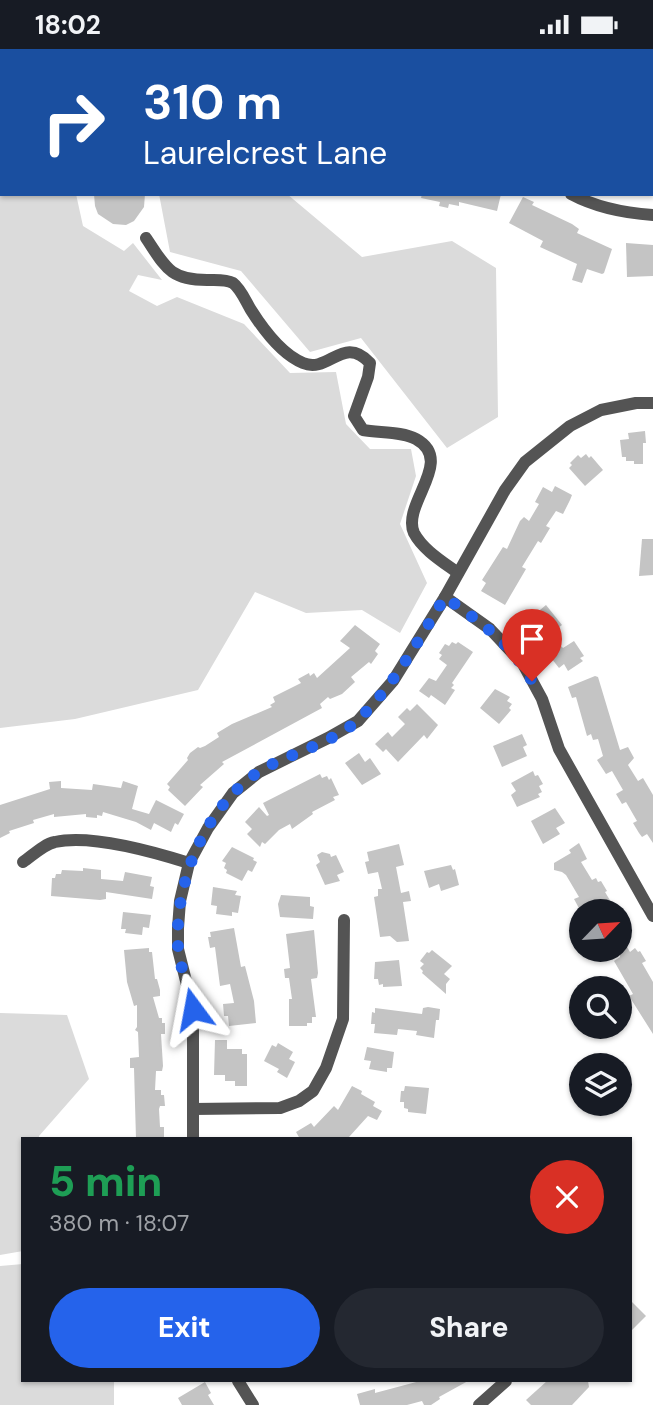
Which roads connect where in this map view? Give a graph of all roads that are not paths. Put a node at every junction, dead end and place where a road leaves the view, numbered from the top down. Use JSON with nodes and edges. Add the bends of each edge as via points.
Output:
{"nodes":[{"id":1,"x":575,"y":196,"type":"edge"},
{"id":2,"x":653,"y":215,"type":"edge"},
{"id":3,"x":146,"y":237,"type":"dead end"},
{"id":4,"x":653,"y":403,"type":"edge"},
{"id":5,"x":458,"y":573,"type":"junction"},
{"id":6,"x":445,"y":597,"type":"junction"},
{"id":7,"x":23,"y":862,"type":"dead end"},
{"id":8,"x":189,"y":863,"type":"junction"},
{"id":9,"x":653,"y":916,"type":"edge"},
{"id":10,"x":344,"y":921,"type":"dead end"},
{"id":11,"x":193,"y":1109,"type":"junction"},
{"id":12,"x":193,"y":1137,"type":"edge"},
{"id":13,"x":240,"y":1382,"type":"edge"},
{"id":14,"x":505,"y":1382,"type":"edge"},
{"id":15,"x":253,"y":1405,"type":"edge"},
{"id":16,"x":479,"y":1405,"type":"edge"}],
"edges":[{"from":1,"to":2,"type":"street","via":[[617,212]]},
{"from":3,"to":5,"type":"street","via":[[166,268],[181,278],[231,282],[260,324],[286,353],[303,363],[312,365],[349,351],[362,354],[370,363],[354,416],[363,430],[416,439],[427,448],[432,464],[412,525],[422,544]]},
{"from":4,"to":5,"type":"street","via":[[601,410],[570,426],[525,461]]},
{"from":5,"to":6,"type":"street"},
{"from":6,"to":8,"type":"street","via":[[393,681],[358,721],[259,772],[233,793]]},
{"from":6,"to":9,"type":"street","via":[[490,629],[523,664],[542,699],[559,749]]},
{"from":7,"to":8,"type":"street","via":[[53,842],[95,841]]},
{"from":8,"to":11,"type":"street","via":[[180,901],[178,949],[193,1009]]},
{"from":10,"to":11,"type":"street","via":[[343,1019],[313,1091],[280,1108]]},
{"from":11,"to":12,"type":"street"},
{"from":13,"to":15,"type":"street"},
{"from":14,"to":16,"type":"street"}]}
